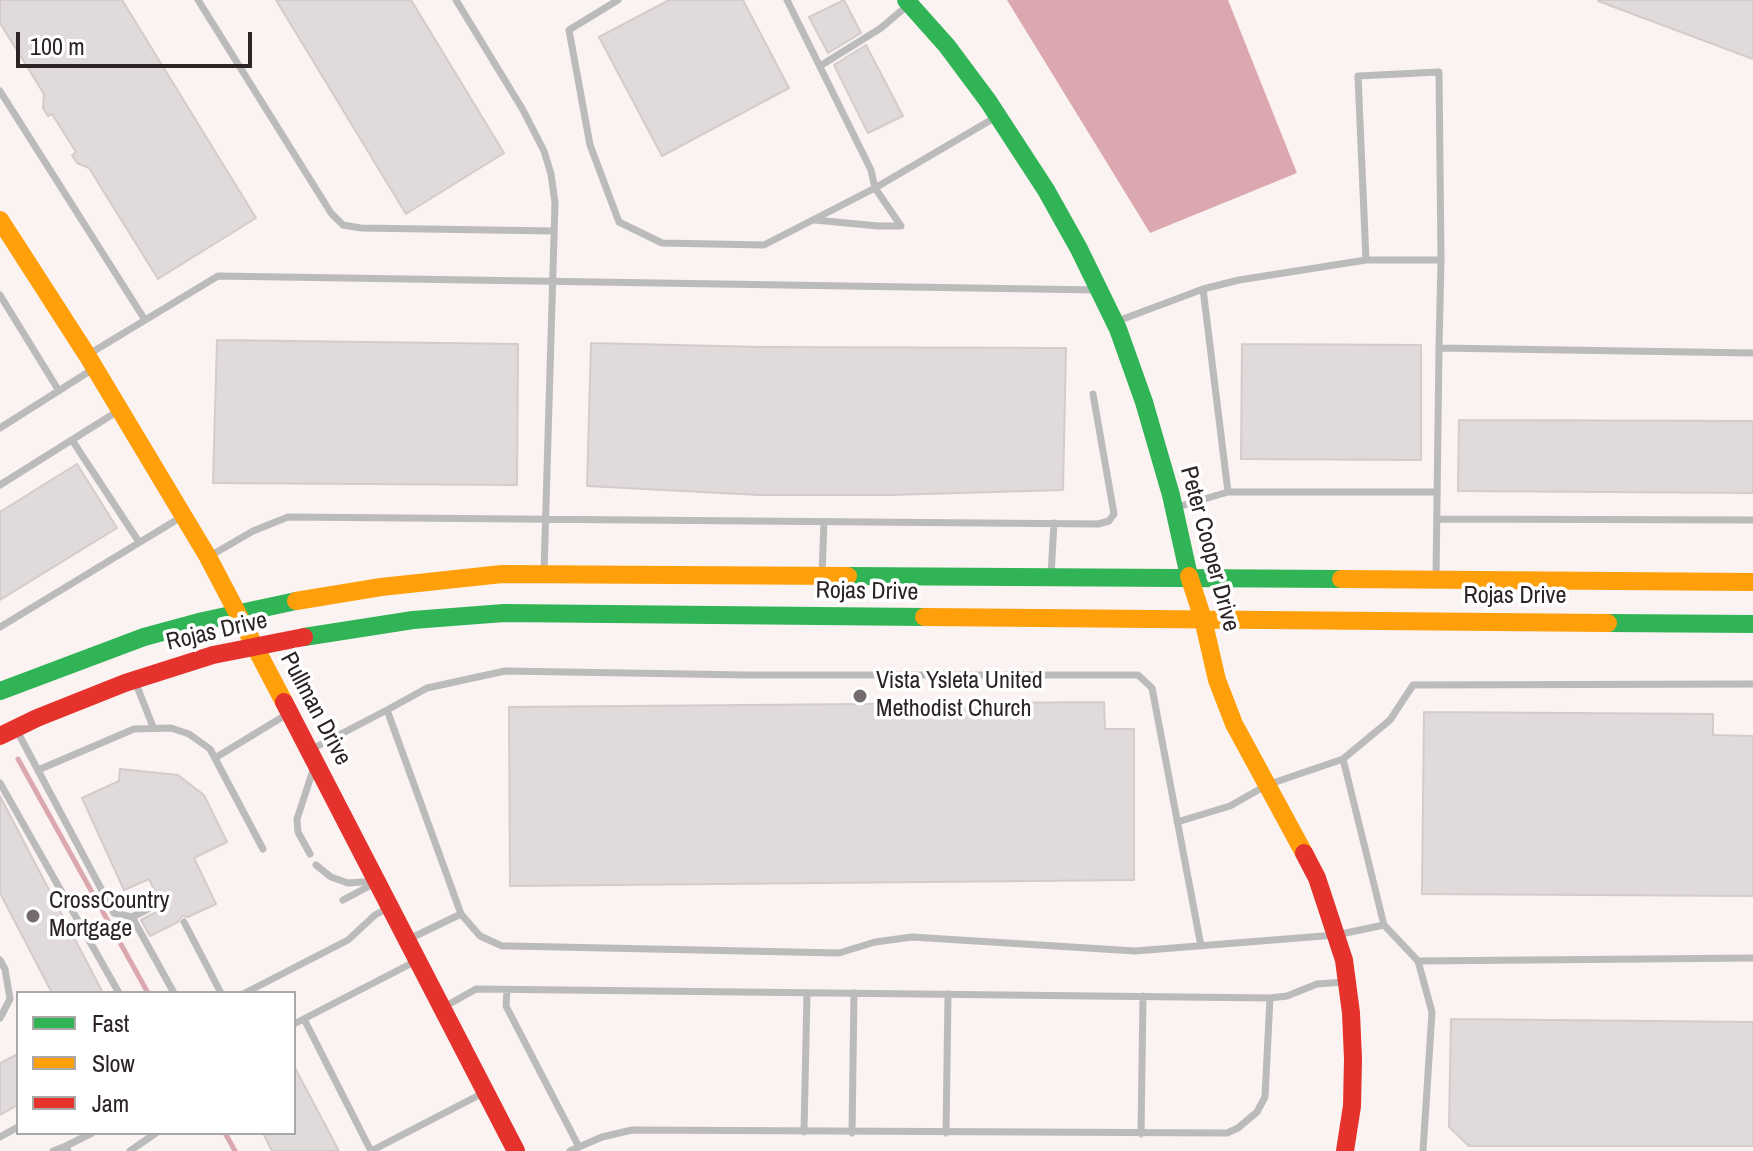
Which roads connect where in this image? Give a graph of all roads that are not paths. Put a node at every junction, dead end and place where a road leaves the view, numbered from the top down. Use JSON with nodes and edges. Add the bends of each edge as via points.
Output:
{"nodes":[{"id":1,"x":198,"y":0,"type":"edge"},
{"id":2,"x":456,"y":0,"type":"edge"},
{"id":3,"x":618,"y":0,"type":"edge"},
{"id":4,"x":787,"y":0,"type":"edge"},
{"id":5,"x":908,"y":2,"type":"edge"},
{"id":6,"x":820,"y":66,"type":"junction"},
{"id":7,"x":0,"y":91,"type":"edge"},
{"id":8,"x":998,"y":116,"type":"junction"},
{"id":9,"x":875,"y":188,"type":"junction"},
{"id":10,"x":0,"y":220,"type":"edge"},
{"id":11,"x":812,"y":220,"type":"junction"},
{"id":12,"x":554,"y":231,"type":"junction"},
{"id":13,"x":1366,"y":260,"type":"junction"},
{"id":14,"x":1441,"y":260,"type":"junction"},
{"id":15,"x":552,"y":283,"type":"junction"},
{"id":16,"x":1203,"y":289,"type":"junction"},
{"id":17,"x":1099,"y":291,"type":"junction"},
{"id":18,"x":0,"y":295,"type":"edge"},
{"id":19,"x":145,"y":320,"type":"junction"},
{"id":20,"x":1115,"y":322,"type":"junction"},
{"id":21,"x":1439,"y":348,"type":"junction"},
{"id":22,"x":1753,"y":353,"type":"edge"},
{"id":23,"x":91,"y":362,"type":"junction"},
{"id":24,"x":59,"y":391,"type":"junction"},
{"id":25,"x":1093,"y":394,"type":"dead end"},
{"id":26,"x":119,"y":410,"type":"junction"},
{"id":27,"x":0,"y":428,"type":"edge"},
{"id":28,"x":72,"y":440,"type":"junction"},
{"id":29,"x":0,"y":485,"type":"edge"},
{"id":30,"x":1228,"y":492,"type":"junction"},
{"id":31,"x":1437,"y":492,"type":"junction"},
{"id":32,"x":1174,"y":508,"type":"junction"},
{"id":33,"x":183,"y":515,"type":"junction"},
{"id":34,"x":546,"y":519,"type":"junction"},
{"id":35,"x":1437,"y":519,"type":"junction"},
{"id":36,"x":1753,"y":520,"type":"edge"},
{"id":37,"x":824,"y":522,"type":"junction"},
{"id":38,"x":1054,"y":523,"type":"junction"},
{"id":39,"x":139,"y":542,"type":"junction"},
{"id":40,"x":208,"y":557,"type":"junction"},
{"id":41,"x":544,"y":572,"type":"junction"},
{"id":42,"x":822,"y":575,"type":"junction"},
{"id":43,"x":1051,"y":578,"type":"junction"},
{"id":44,"x":1436,"y":578,"type":"junction"},
{"id":45,"x":1190,"y":579,"type":"junction"},
{"id":46,"x":1753,"y":582,"type":"edge"},
{"id":47,"x":238,"y":614,"type":"junction"},
{"id":48,"x":1203,"y":619,"type":"junction"},
{"id":49,"x":1753,"y":624,"type":"edge"},
{"id":50,"x":0,"y":627,"type":"edge"},
{"id":51,"x":254,"y":646,"type":"junction"},
{"id":52,"x":135,"y":679,"type":"junction"},
{"id":53,"x":1753,"y":684,"type":"edge"},
{"id":54,"x":0,"y":691,"type":"edge"},
{"id":55,"x":387,"y":710,"type":"junction"},
{"id":56,"x":289,"y":713,"type":"junction"},
{"id":57,"x":153,"y":727,"type":"junction"},
{"id":58,"x":8,"y":732,"type":"edge"},
{"id":59,"x":313,"y":756,"type":"junction"},
{"id":60,"x":215,"y":758,"type":"junction"},
{"id":61,"x":1343,"y":759,"type":"junction"},
{"id":62,"x":38,"y":770,"type":"junction"},
{"id":63,"x":1267,"y":785,"type":"junction"},
{"id":64,"x":1,"y":787,"type":"edge"},
{"id":65,"x":1177,"y":822,"type":"junction"},
{"id":66,"x":263,"y":849,"type":"dead end"},
{"id":67,"x":310,"y":854,"type":"dead end"},
{"id":68,"x":316,"y":865,"type":"dead end"},
{"id":69,"x":379,"y":881,"type":"junction"},
{"id":70,"x":343,"y":900,"type":"dead end"},
{"id":71,"x":160,"y":903,"type":"dead end"},
{"id":72,"x":392,"y":906,"type":"junction"},
{"id":73,"x":461,"y":914,"type":"junction"},
{"id":74,"x":132,"y":917,"type":"junction"},
{"id":75,"x":184,"y":922,"type":"dead end"},
{"id":76,"x":1384,"y":925,"type":"junction"},
{"id":77,"x":1336,"y":935,"type":"junction"},
{"id":78,"x":408,"y":939,"type":"junction"},
{"id":79,"x":1201,"y":946,"type":"junction"},
{"id":80,"x":1753,"y":958,"type":"edge"},
{"id":81,"x":0,"y":960,"type":"edge"},
{"id":82,"x":418,"y":960,"type":"junction"},
{"id":83,"x":1418,"y":961,"type":"junction"},
{"id":84,"x":1347,"y":981,"type":"junction"},
{"id":85,"x":507,"y":990,"type":"junction"},
{"id":86,"x":118,"y":991,"type":"edge"},
{"id":87,"x":173,"y":991,"type":"edge"},
{"id":88,"x":220,"y":991,"type":"edge"},
{"id":89,"x":249,"y":991,"type":"edge"},
{"id":90,"x":807,"y":993,"type":"junction"},
{"id":91,"x":854,"y":993,"type":"junction"},
{"id":92,"x":948,"y":994,"type":"junction"},
{"id":93,"x":1143,"y":996,"type":"junction"},
{"id":94,"x":1270,"y":998,"type":"junction"},
{"id":95,"x":442,"y":1009,"type":"junction"},
{"id":96,"x":0,"y":1018,"type":"edge"},
{"id":97,"x":304,"y":1019,"type":"junction"},
{"id":98,"x":296,"y":1023,"type":"edge"},
{"id":99,"x":485,"y":1092,"type":"junction"},
{"id":100,"x":804,"y":1132,"type":"junction"},
{"id":101,"x":852,"y":1133,"type":"junction"},
{"id":102,"x":946,"y":1133,"type":"junction"},
{"id":103,"x":1141,"y":1134,"type":"junction"},
{"id":104,"x":89,"y":1135,"type":"edge"},
{"id":105,"x":153,"y":1135,"type":"edge"},
{"id":106,"x":579,"y":1147,"type":"junction"},
{"id":107,"x":67,"y":1148,"type":"edge"},
{"id":108,"x":53,"y":1151,"type":"edge"},
{"id":109,"x":130,"y":1151,"type":"edge"},
{"id":110,"x":516,"y":1151,"type":"edge"},
{"id":111,"x":570,"y":1151,"type":"edge"},
{"id":112,"x":1345,"y":1151,"type":"edge"},
{"id":113,"x":1423,"y":1151,"type":"edge"}],
"edges":[{"from":1,"to":12,"type":"lane","via":[[343,225]]},
{"from":2,"to":12,"type":"lane","via":[[544,151],[555,203]]},
{"from":3,"to":11,"type":"lane","via":[[569,30],[590,145],[619,222],[662,243],[764,245]]},
{"from":4,"to":6,"type":"lane"},
{"from":5,"to":6,"type":"lane","via":[[881,28]]},
{"from":5,"to":8,"type":"main road","name":"Peter Cooper Drive"},
{"from":6,"to":9,"type":"lane"},
{"from":7,"to":19,"type":"lane"},
{"from":8,"to":9,"type":"lane"},
{"from":8,"to":17,"type":"main road","name":"Peter Cooper Drive","via":[[1046,190]]},
{"from":9,"to":11,"type":"lane"},
{"from":9,"to":11,"type":"lane","via":[[901,226]]},
{"from":10,"to":23,"type":"main road","name":"Pullman Drive"},
{"from":12,"to":15,"type":"lane"},
{"from":13,"to":14,"type":"lane"},
{"from":13,"to":14,"type":"lane","via":[[1358,76],[1439,72]]},
{"from":13,"to":16,"type":"lane"},
{"from":14,"to":21,"type":"lane"},
{"from":15,"to":17,"type":"lane"},
{"from":15,"to":19,"type":"lane","via":[[218,276]]},
{"from":15,"to":34,"type":"lane"},
{"from":16,"to":20,"type":"lane"},
{"from":16,"to":30,"type":"lane"},
{"from":17,"to":20,"type":"main road","name":"Peter Cooper Drive"},
{"from":18,"to":24,"type":"lane"},
{"from":19,"to":23,"type":"lane"},
{"from":20,"to":32,"type":"main road","name":"Peter Cooper Drive"},
{"from":21,"to":22,"type":"lane"},
{"from":21,"to":31,"type":"lane"},
{"from":23,"to":24,"type":"lane"},
{"from":23,"to":26,"type":"main road","name":"Pullman Drive"},
{"from":24,"to":27,"type":"lane"},
{"from":25,"to":38,"type":"lane","via":[[1114,514],[1098,524]]},
{"from":26,"to":28,"type":"lane"},
{"from":26,"to":33,"type":"main road","name":"Pullman Drive"},
{"from":28,"to":29,"type":"lane"},
{"from":28,"to":39,"type":"lane"},
{"from":30,"to":31,"type":"lane"},
{"from":30,"to":32,"type":"lane"},
{"from":31,"to":35,"type":"lane"},
{"from":32,"to":45,"type":"main road","name":"Peter Cooper Drive"},
{"from":33,"to":39,"type":"lane"},
{"from":33,"to":40,"type":"main road","name":"Pullman Drive"},
{"from":34,"to":37,"type":"lane"},
{"from":34,"to":40,"type":"lane","via":[[288,517]]},
{"from":34,"to":41,"type":"lane"},
{"from":35,"to":36,"type":"lane"},
{"from":35,"to":44,"type":"lane"},
{"from":37,"to":38,"type":"lane"},
{"from":37,"to":42,"type":"lane"},
{"from":38,"to":43,"type":"lane"},
{"from":39,"to":50,"type":"lane"},
{"from":40,"to":47,"type":"main road","name":"Pullman Drive"},
{"from":41,"to":42,"type":"main road","name":"Rojas Drive"},
{"from":41,"to":47,"type":"main road","name":"Rojas Drive","via":[[381,587]]},
{"from":42,"to":43,"type":"main road","name":"Rojas Drive"},
{"from":43,"to":45,"type":"main road","name":"Rojas Drive"},
{"from":44,"to":45,"type":"main road","name":"Rojas Drive"},
{"from":44,"to":46,"type":"main road","name":"Rojas Drive"},
{"from":45,"to":48,"type":"main road","name":"Peter Cooper Drive"},
{"from":47,"to":51,"type":"main road","name":"Pullman Drive"},
{"from":47,"to":54,"type":"main road","name":"Rojas Drive","via":[[144,637]]},
{"from":48,"to":49,"type":"main road","name":"Rojas Drive"},
{"from":48,"to":51,"type":"main road","name":"Rojas Drive","via":[[517,613],[413,620]]},
{"from":48,"to":63,"type":"main road","name":"Peter Cooper Drive","via":[[1217,680]]},
{"from":51,"to":52,"type":"main road","name":"Rojas Drive"},
{"from":51,"to":56,"type":"main road","name":"Pullman Drive"},
{"from":52,"to":57,"type":"lane"},
{"from":52,"to":58,"type":"main road","name":"Rojas Drive"},
{"from":53,"to":61,"type":"lane","via":[[1413,685],[1390,720]]},
{"from":55,"to":59,"type":"lane"},
{"from":55,"to":65,"type":"lane","via":[[427,688],[505,671],[1138,675],[1152,688]]},
{"from":55,"to":73,"type":"lane"},
{"from":56,"to":59,"type":"main road","name":"Pullman Drive"},
{"from":56,"to":60,"type":"lane"},
{"from":57,"to":60,"type":"lane","via":[[189,734]]},
{"from":57,"to":62,"type":"lane","via":[[115,736]]},
{"from":58,"to":62,"type":"lane"},
{"from":59,"to":67,"type":"lane","via":[[297,819]]},
{"from":59,"to":69,"type":"main road","name":"Pullman Drive"},
{"from":60,"to":66,"type":"lane"},
{"from":61,"to":63,"type":"lane"},
{"from":61,"to":76,"type":"lane"},
{"from":62,"to":74,"type":"lane","via":[[114,913]]},
{"from":63,"to":65,"type":"lane","via":[[1230,806]]},
{"from":63,"to":77,"type":"main road","name":"Peter Cooper Drive","via":[[1317,878]]},
{"from":64,"to":86,"type":"lane"},
{"from":65,"to":79,"type":"lane"},
{"from":68,"to":69,"type":"lane","via":[[348,883]]},
{"from":69,"to":70,"type":"lane"},
{"from":69,"to":72,"type":"main road","name":"Pullman Drive"},
{"from":71,"to":74,"type":"lane"},
{"from":72,"to":78,"type":"main road","name":"Pullman Drive"},
{"from":72,"to":89,"type":"lane","via":[[348,940]]},
{"from":73,"to":78,"type":"lane"},
{"from":73,"to":79,"type":"lane","via":[[480,936],[502,946],[839,953],[912,937],[1135,951]]},
{"from":74,"to":87,"type":"lane"},
{"from":75,"to":88,"type":"lane"},
{"from":76,"to":77,"type":"lane"},
{"from":76,"to":83,"type":"lane"},
{"from":77,"to":79,"type":"lane"},
{"from":77,"to":84,"type":"main road","name":"Peter Cooper Drive"},
{"from":78,"to":82,"type":"main road","name":"Pullman Drive"},
{"from":80,"to":83,"type":"lane"},
{"from":81,"to":96,"type":"lane","via":[[10,999]]},
{"from":82,"to":95,"type":"main road","name":"Pullman Drive"},
{"from":82,"to":97,"type":"lane"},
{"from":83,"to":113,"type":"lane","via":[[1432,1012]]},
{"from":84,"to":94,"type":"lane"},
{"from":84,"to":112,"type":"main road","name":"Peter Cooper Drive","via":[[1353,1059]]},
{"from":85,"to":90,"type":"lane"},
{"from":85,"to":95,"type":"lane","via":[[476,989]]},
{"from":85,"to":106,"type":"lane","via":[[506,1006]]},
{"from":90,"to":91,"type":"lane"},
{"from":90,"to":100,"type":"lane"},
{"from":91,"to":92,"type":"lane"},
{"from":91,"to":101,"type":"lane"},
{"from":92,"to":93,"type":"lane"},
{"from":92,"to":102,"type":"lane"},
{"from":93,"to":94,"type":"lane"},
{"from":93,"to":103,"type":"lane"},
{"from":94,"to":103,"type":"lane","via":[[1267,1089],[1257,1112],[1227,1133]]},
{"from":95,"to":99,"type":"main road","name":"Pullman Drive"},
{"from":97,"to":98,"type":"lane"},
{"from":97,"to":99,"type":"lane","via":[[371,1151]]},
{"from":99,"to":110,"type":"main road","name":"Pullman Drive"},
{"from":100,"to":101,"type":"lane"},
{"from":100,"to":106,"type":"lane","via":[[632,1130]]},
{"from":101,"to":102,"type":"lane"},
{"from":102,"to":103,"type":"lane"},
{"from":104,"to":107,"type":"lane"},
{"from":105,"to":109,"type":"lane"},
{"from":106,"to":111,"type":"lane"},
{"from":107,"to":108,"type":"lane"}]}
